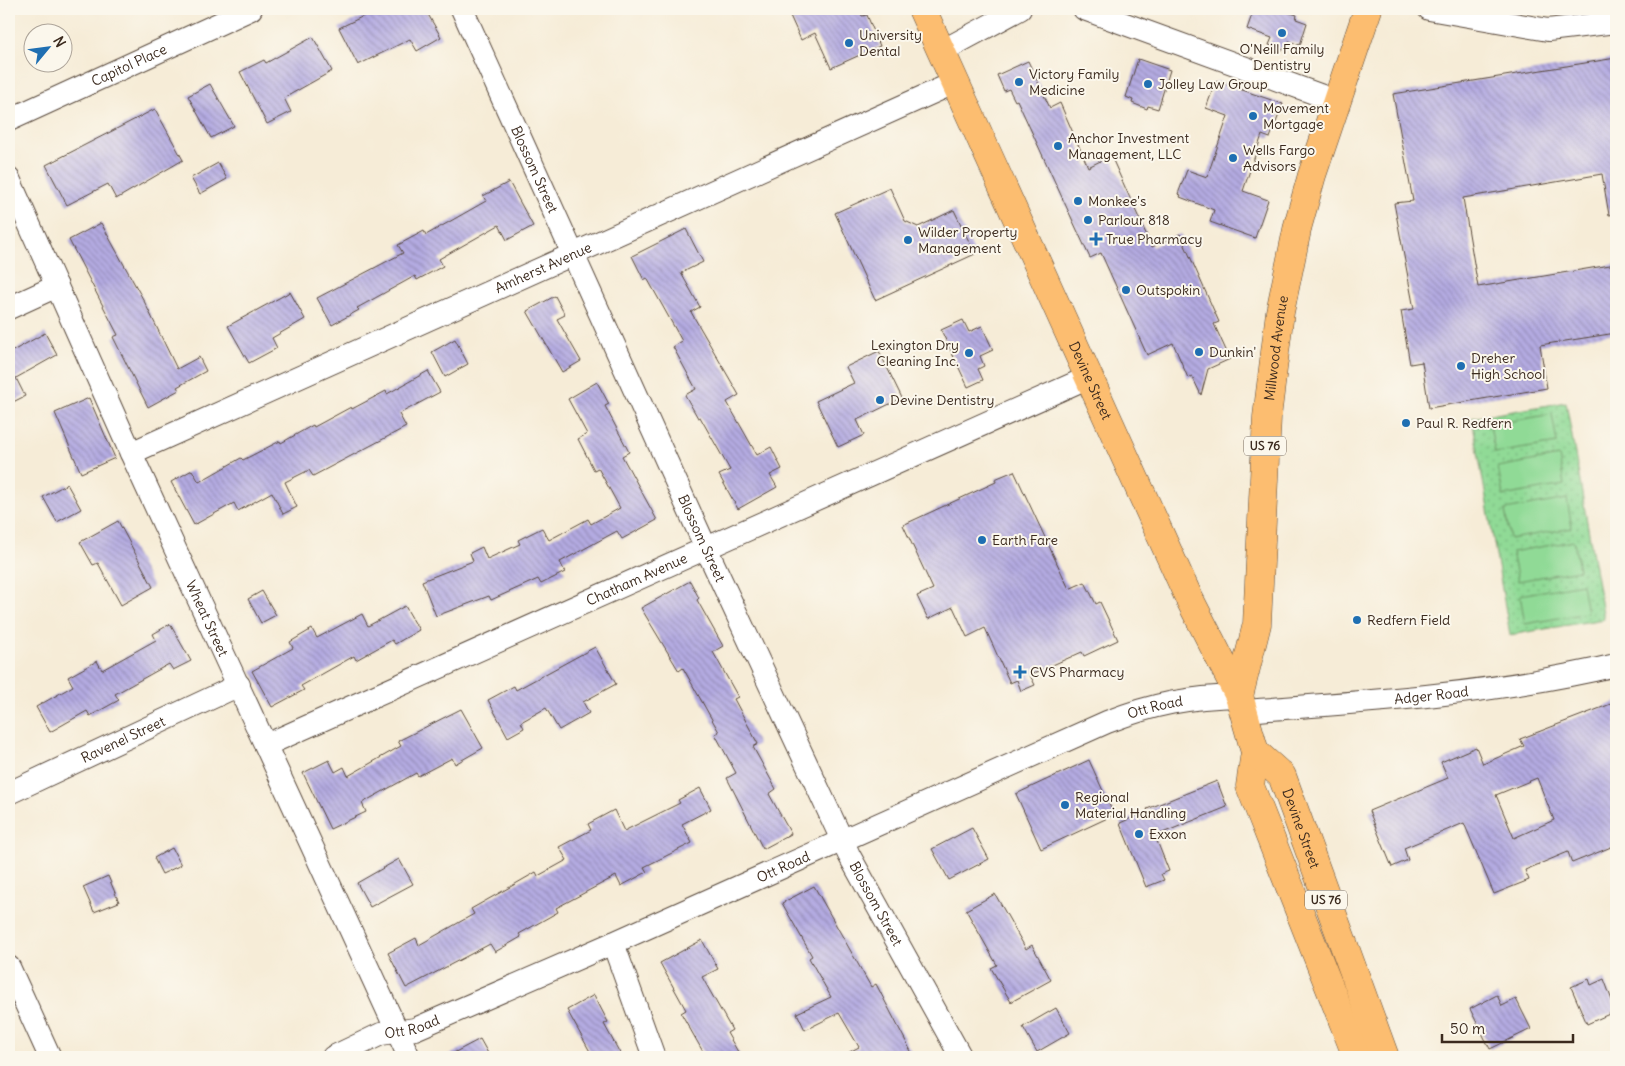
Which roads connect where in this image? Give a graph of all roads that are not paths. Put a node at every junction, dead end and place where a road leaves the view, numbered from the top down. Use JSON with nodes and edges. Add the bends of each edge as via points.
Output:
{"nodes":[{"id":1,"x":251,"y":9,"type":"edge"},
{"id":2,"x":462,"y":9,"type":"edge"},
{"id":3,"x":922,"y":9,"type":"edge"},
{"id":4,"x":1020,"y":9,"type":"edge"},
{"id":5,"x":1084,"y":9,"type":"edge"},
{"id":6,"x":1368,"y":9,"type":"edge"},
{"id":7,"x":1429,"y":9,"type":"edge"},
{"id":8,"x":1616,"y":22,"type":"edge"},
{"id":9,"x":942,"y":51,"type":"junction"},
{"id":10,"x":956,"y":82,"type":"junction"},
{"id":11,"x":1336,"y":101,"type":"junction"},
{"id":12,"x":9,"y":120,"type":"edge"},
{"id":13,"x":9,"y":179,"type":"edge"},
{"id":14,"x":573,"y":254,"type":"junction"},
{"id":15,"x":58,"y":286,"type":"junction"},
{"id":16,"x":9,"y":308,"type":"edge"},
{"id":17,"x":1089,"y":377,"type":"junction"},
{"id":18,"x":132,"y":453,"type":"junction"},
{"id":19,"x":706,"y":548,"type":"junction"},
{"id":20,"x":1616,"y":665,"type":"edge"},
{"id":21,"x":238,"y":685,"type":"junction"},
{"id":22,"x":1241,"y":703,"type":"junction"},
{"id":23,"x":266,"y":745,"type":"junction"},
{"id":24,"x":1255,"y":752,"type":"junction"},
{"id":25,"x":9,"y":793,"type":"edge"},
{"id":26,"x":842,"y":839,"type":"junction"},
{"id":27,"x":1322,"y":891,"type":"junction"},
{"id":28,"x":1295,"y":900,"type":"junction"},
{"id":29,"x":613,"y":943,"type":"junction"},
{"id":30,"x":9,"y":967,"type":"edge"},
{"id":31,"x":398,"y":1032,"type":"junction"},
{"id":32,"x":50,"y":1057,"type":"edge"},
{"id":33,"x":333,"y":1057,"type":"edge"},
{"id":34,"x":409,"y":1057,"type":"edge"},
{"id":35,"x":654,"y":1057,"type":"edge"},
{"id":36,"x":961,"y":1057,"type":"edge"},
{"id":37,"x":1357,"y":1057,"type":"edge"},
{"id":38,"x":1384,"y":1057,"type":"edge"}],
"edges":[{"from":1,"to":12,"type":"street","name":"Capitol Place"},
{"from":2,"to":14,"type":"street","name":"Blossom Street"},
{"from":3,"to":9,"type":"main road","name":"Devine Street"},
{"from":4,"to":9,"type":"street"},
{"from":5,"to":11,"type":"street"},
{"from":6,"to":11,"type":"main road","name":"Millwood Avenue","number":"US 76"},
{"from":7,"to":8,"type":"street","via":[[1548,30]]},
{"from":9,"to":10,"type":"main road","name":"Devine Street"},
{"from":10,"to":14,"type":"street","name":"Amherst Avenue"},
{"from":10,"to":17,"type":"main road","name":"Devine Street"},
{"from":11,"to":22,"type":"main road","name":"Millwood Avenue","number":"US 76","via":[[1298,225],[1280,312],[1266,436],[1257,624]]},
{"from":13,"to":15,"type":"street","name":"Wheat Street"},
{"from":14,"to":18,"type":"street","name":"Amherst Avenue"},
{"from":14,"to":19,"type":"street","name":"Blossom Street"},
{"from":15,"to":16,"type":"street"},
{"from":15,"to":18,"type":"street","name":"Wheat Street"},
{"from":17,"to":19,"type":"street","name":"Chatham Avenue"},
{"from":17,"to":22,"type":"main road","name":"Devine Street","via":[[1188,598]]},
{"from":18,"to":21,"type":"street","name":"Wheat Street"},
{"from":19,"to":23,"type":"street","name":"Chatham Avenue"},
{"from":19,"to":26,"type":"street","name":"Blossom Street"},
{"from":20,"to":22,"type":"street","name":"Adger Road","via":[[1442,695]]},
{"from":21,"to":23,"type":"street","name":"Wheat Street"},
{"from":21,"to":25,"type":"street","name":"Ravenel Street"},
{"from":22,"to":24,"type":"main road","name":"Devine Street","number":"US 76"},
{"from":22,"to":26,"type":"street","name":"Ott Road","via":[[1175,700],[1135,711]]},
{"from":23,"to":31,"type":"street","name":"Wheat Street"},
{"from":24,"to":27,"type":"main road","name":"Devine Street","number":"US 76","via":[[1282,776]]},
{"from":24,"to":28,"type":"main road","name":"Devine Street","number":"US 76","via":[[1250,786]]},
{"from":26,"to":29,"type":"street","name":"Ott Road"},
{"from":26,"to":36,"type":"street","name":"Blossom Street"},
{"from":27,"to":28,"type":"main road"},
{"from":27,"to":38,"type":"main road","name":"Devine Street","number":"US 76"},
{"from":28,"to":37,"type":"main road","name":"Devine Street","number":"US 76"},
{"from":29,"to":31,"type":"street","name":"Ott Road","via":[[415,1029]]},
{"from":29,"to":35,"type":"street"},
{"from":30,"to":32,"type":"street"},
{"from":31,"to":33,"type":"street","name":"Ott Road","via":[[382,1034]]},
{"from":31,"to":34,"type":"street","name":"Wheat Street"}]}
